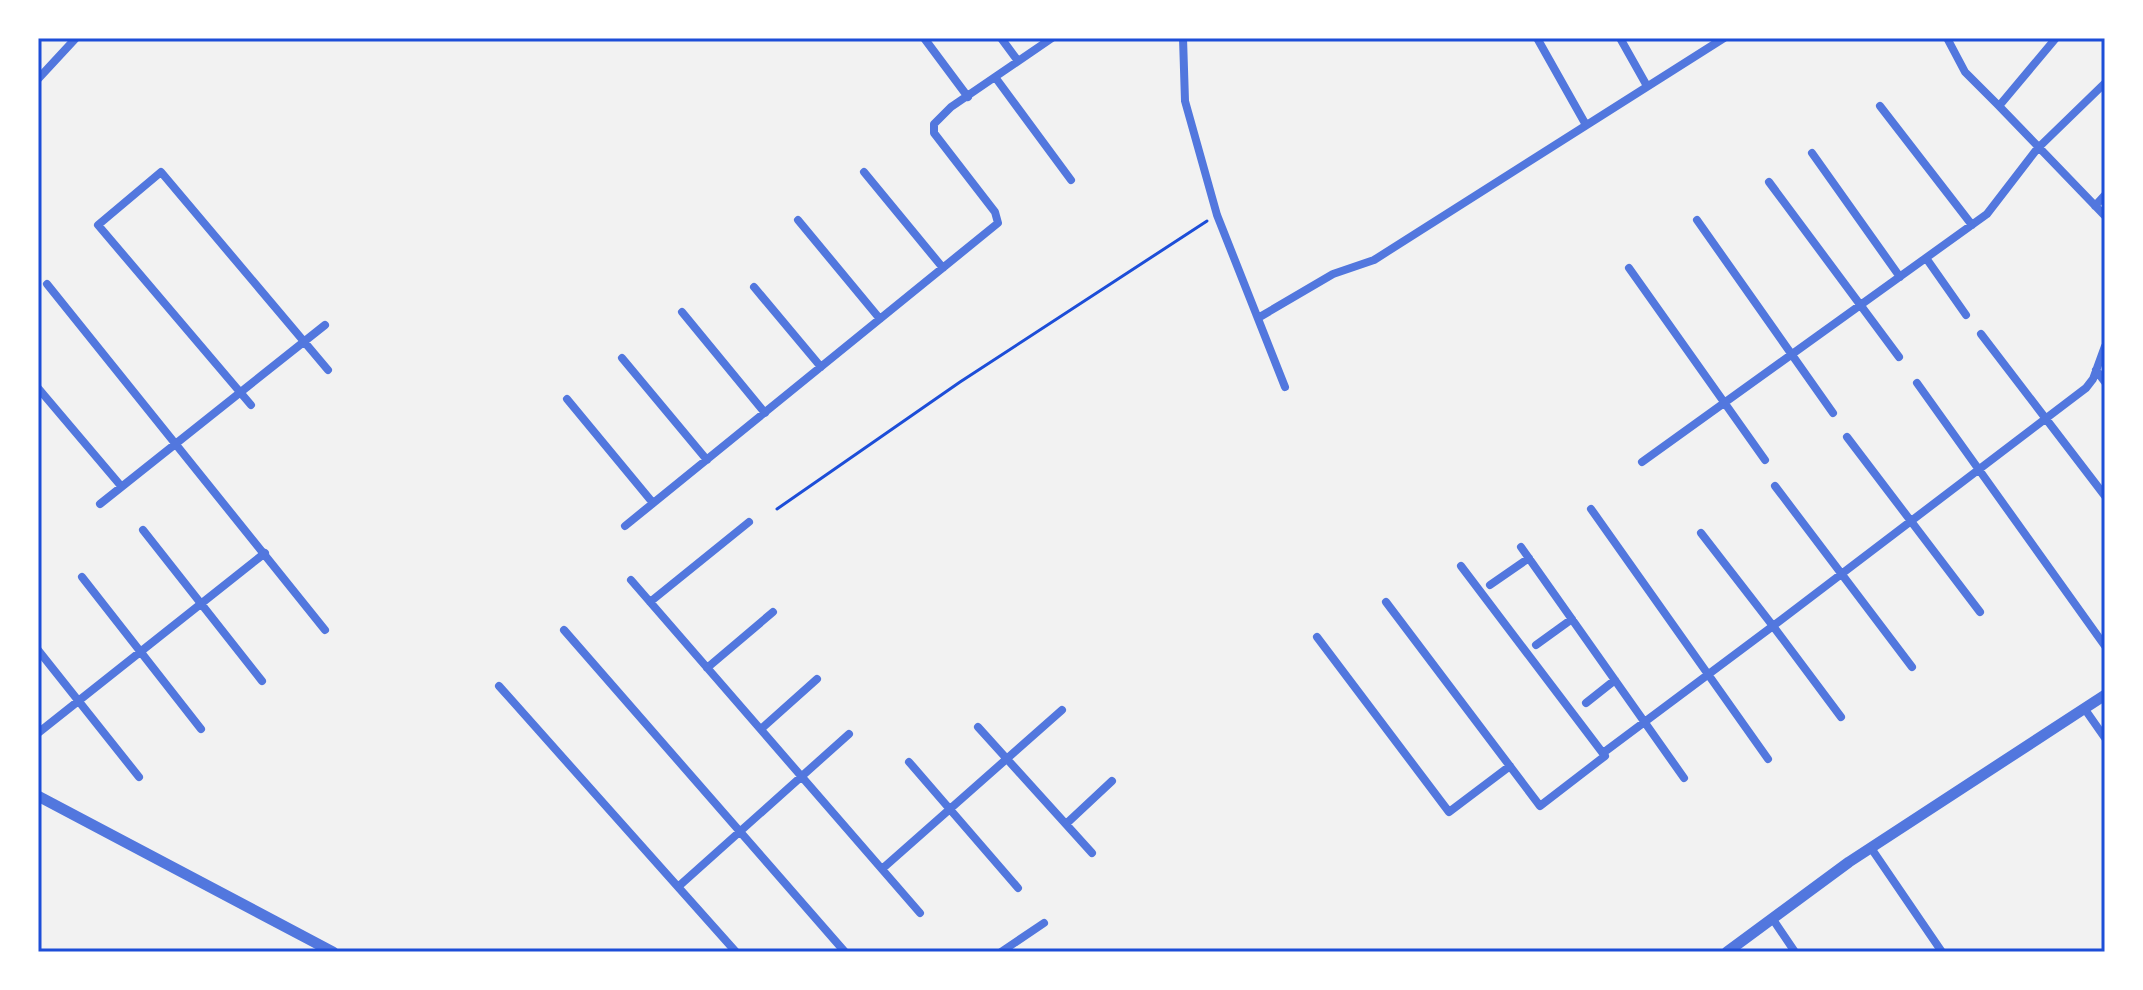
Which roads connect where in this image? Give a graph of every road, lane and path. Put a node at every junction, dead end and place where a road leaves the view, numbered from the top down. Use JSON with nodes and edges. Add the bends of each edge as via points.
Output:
{"nodes":[{"id":1,"x":76,"y":38,"type":"edge"},
{"id":2,"x":924,"y":38,"type":"edge"},
{"id":3,"x":1001,"y":38,"type":"edge"},
{"id":4,"x":1052,"y":38,"type":"edge"},
{"id":5,"x":1183,"y":38,"type":"edge"},
{"id":6,"x":1537,"y":38,"type":"edge"},
{"id":7,"x":1620,"y":38,"type":"edge"},
{"id":8,"x":1724,"y":38,"type":"edge"},
{"id":9,"x":1947,"y":38,"type":"edge"},
{"id":10,"x":2056,"y":38,"type":"edge"},
{"id":11,"x":1707,"y":43,"type":"edge"},
{"id":12,"x":1018,"y":61,"type":"junction"},
{"id":13,"x":995,"y":77,"type":"junction"},
{"id":14,"x":38,"y":79,"type":"edge"},
{"id":15,"x":2105,"y":83,"type":"edge"},
{"id":16,"x":1647,"y":86,"type":"junction"},
{"id":17,"x":968,"y":97,"type":"junction"},
{"id":18,"x":1880,"y":106,"type":"dead end"},
{"id":19,"x":1999,"y":106,"type":"junction"},
{"id":20,"x":1586,"y":125,"type":"junction"},
{"id":21,"x":2037,"y":149,"type":"junction"},
{"id":22,"x":1812,"y":153,"type":"dead end"},
{"id":23,"x":864,"y":172,"type":"dead end"},
{"id":24,"x":1071,"y":180,"type":"dead end"},
{"id":25,"x":1769,"y":182,"type":"dead end"},
{"id":26,"x":2105,"y":195,"type":"edge"},
{"id":27,"x":2095,"y":206,"type":"junction"},
{"id":28,"x":1217,"y":215,"type":"junction"},
{"id":29,"x":2105,"y":216,"type":"edge"},
{"id":30,"x":798,"y":220,"type":"dead end"},
{"id":31,"x":1697,"y":220,"type":"dead end"},
{"id":32,"x":1972,"y":225,"type":"junction"},
{"id":33,"x":1926,"y":258,"type":"junction"},
{"id":34,"x":943,"y":268,"type":"junction"},
{"id":35,"x":1629,"y":268,"type":"dead end"},
{"id":36,"x":1900,"y":277,"type":"junction"},
{"id":37,"x":47,"y":284,"type":"dead end"},
{"id":38,"x":754,"y":287,"type":"dead end"},
{"id":39,"x":1859,"y":306,"type":"junction"},
{"id":40,"x":682,"y":312,"type":"dead end"},
{"id":41,"x":1966,"y":315,"type":"dead end"},
{"id":42,"x":1258,"y":318,"type":"junction"},
{"id":43,"x":880,"y":319,"type":"junction"},
{"id":44,"x":325,"y":325,"type":"dead end"},
{"id":45,"x":1981,"y":334,"type":"dead end"},
{"id":46,"x":304,"y":341,"type":"junction"},
{"id":47,"x":2105,"y":346,"type":"edge"},
{"id":48,"x":1792,"y":355,"type":"junction"},
{"id":49,"x":1899,"y":357,"type":"dead end"},
{"id":50,"x":622,"y":358,"type":"dead end"},
{"id":51,"x":821,"y":367,"type":"junction"},
{"id":52,"x":328,"y":370,"type":"dead end"},
{"id":53,"x":2096,"y":370,"type":"junction"},
{"id":54,"x":2105,"y":382,"type":"edge"},
{"id":55,"x":1917,"y":383,"type":"dead end"},
{"id":56,"x":1285,"y":387,"type":"dead end"},
{"id":57,"x":38,"y":388,"type":"edge"},
{"id":58,"x":240,"y":392,"type":"junction"},
{"id":59,"x":567,"y":399,"type":"dead end"},
{"id":60,"x":1726,"y":403,"type":"junction"},
{"id":61,"x":251,"y":405,"type":"dead end"},
{"id":62,"x":765,"y":413,"type":"junction"},
{"id":63,"x":1833,"y":413,"type":"dead end"},
{"id":64,"x":2046,"y":418,"type":"junction"},
{"id":65,"x":1847,"y":437,"type":"dead end"},
{"id":66,"x":176,"y":442,"type":"junction"},
{"id":67,"x":707,"y":460,"type":"junction"},
{"id":68,"x":1765,"y":460,"type":"dead end"},
{"id":69,"x":1642,"y":462,"type":"dead end"},
{"id":70,"x":1978,"y":468,"type":"junction"},
{"id":71,"x":121,"y":486,"type":"junction"},
{"id":72,"x":1775,"y":486,"type":"dead end"},
{"id":73,"x":2105,"y":496,"type":"edge"},
{"id":74,"x":653,"y":503,"type":"junction"},
{"id":75,"x":100,"y":504,"type":"dead end"},
{"id":76,"x":777,"y":509,"type":"dead end"},
{"id":77,"x":1591,"y":509,"type":"dead end"},
{"id":78,"x":1910,"y":520,"type":"junction"},
{"id":79,"x":749,"y":522,"type":"dead end"},
{"id":80,"x":625,"y":526,"type":"dead end"},
{"id":81,"x":143,"y":530,"type":"dead end"},
{"id":82,"x":1701,"y":533,"type":"dead end"},
{"id":83,"x":1521,"y":547,"type":"dead end"},
{"id":84,"x":265,"y":553,"type":"junction"},
{"id":85,"x":1529,"y":558,"type":"junction"},
{"id":86,"x":1461,"y":566,"type":"dead end"},
{"id":87,"x":1841,"y":572,"type":"junction"},
{"id":88,"x":82,"y":577,"type":"dead end"},
{"id":89,"x":631,"y":580,"type":"dead end"},
{"id":90,"x":1490,"y":585,"type":"dead end"},
{"id":91,"x":650,"y":602,"type":"junction"},
{"id":92,"x":1386,"y":602,"type":"dead end"},
{"id":93,"x":201,"y":604,"type":"junction"},
{"id":94,"x":773,"y":612,"type":"dead end"},
{"id":95,"x":1980,"y":612,"type":"dead end"},
{"id":96,"x":1572,"y":619,"type":"junction"},
{"id":97,"x":1773,"y":626,"type":"junction"},
{"id":98,"x":325,"y":630,"type":"dead end"},
{"id":99,"x":564,"y":630,"type":"dead end"},
{"id":100,"x":1317,"y":637,"type":"dead end"},
{"id":101,"x":1536,"y":645,"type":"dead end"},
{"id":102,"x":2105,"y":646,"type":"edge"},
{"id":103,"x":38,"y":650,"type":"edge"},
{"id":104,"x":140,"y":652,"type":"junction"},
{"id":105,"x":1912,"y":667,"type":"dead end"},
{"id":106,"x":707,"y":668,"type":"junction"},
{"id":107,"x":1708,"y":674,"type":"junction"},
{"id":108,"x":817,"y":679,"type":"dead end"},
{"id":109,"x":1615,"y":680,"type":"junction"},
{"id":110,"x":262,"y":681,"type":"dead end"},
{"id":111,"x":499,"y":686,"type":"dead end"},
{"id":112,"x":2105,"y":695,"type":"edge"},
{"id":113,"x":78,"y":701,"type":"junction"},
{"id":114,"x":1586,"y":703,"type":"dead end"},
{"id":115,"x":2084,"y":708,"type":"junction"},
{"id":116,"x":1062,"y":710,"type":"dead end"},
{"id":117,"x":1841,"y":717,"type":"dead end"},
{"id":118,"x":1645,"y":722,"type":"junction"},
{"id":119,"x":978,"y":727,"type":"dead end"},
{"id":120,"x":201,"y":729,"type":"dead end"},
{"id":121,"x":761,"y":729,"type":"junction"},
{"id":122,"x":38,"y":733,"type":"edge"},
{"id":123,"x":849,"y":734,"type":"dead end"},
{"id":124,"x":2105,"y":738,"type":"edge"},
{"id":125,"x":1603,"y":753,"type":"junction"},
{"id":126,"x":1007,"y":759,"type":"junction"},
{"id":127,"x":1768,"y":759,"type":"dead end"},
{"id":128,"x":909,"y":762,"type":"dead end"},
{"id":129,"x":1510,"y":766,"type":"junction"},
{"id":130,"x":802,"y":776,"type":"junction"},
{"id":131,"x":139,"y":777,"type":"dead end"},
{"id":132,"x":1684,"y":778,"type":"dead end"},
{"id":133,"x":1112,"y":781,"type":"dead end"},
{"id":134,"x":38,"y":796,"type":"edge"},
{"id":135,"x":950,"y":809,"type":"junction"},
{"id":136,"x":1066,"y":824,"type":"junction"},
{"id":137,"x":738,"y":831,"type":"junction"},
{"id":138,"x":1871,"y":848,"type":"junction"},
{"id":139,"x":1092,"y":853,"type":"dead end"},
{"id":140,"x":882,"y":869,"type":"junction"},
{"id":141,"x":679,"y":886,"type":"junction"},
{"id":142,"x":1018,"y":888,"type":"dead end"},
{"id":143,"x":920,"y":913,"type":"dead end"},
{"id":144,"x":1772,"y":918,"type":"junction"},
{"id":145,"x":1044,"y":923,"type":"dead end"},
{"id":146,"x":1016,"y":948,"type":"edge"},
{"id":147,"x":333,"y":952,"type":"edge"},
{"id":148,"x":736,"y":952,"type":"edge"},
{"id":149,"x":845,"y":952,"type":"edge"},
{"id":150,"x":1001,"y":952,"type":"edge"},
{"id":151,"x":1727,"y":952,"type":"edge"},
{"id":152,"x":1795,"y":952,"type":"edge"},
{"id":153,"x":1942,"y":952,"type":"edge"}],
"edges":[{"from":1,"to":14,"type":"street"},
{"from":2,"to":17,"type":"street"},
{"from":3,"to":12,"type":"street"},
{"from":4,"to":12,"type":"street"},
{"from":5,"to":28,"type":"street","via":[[1185,101]]},
{"from":6,"to":20,"type":"street"},
{"from":7,"to":16,"type":"street"},
{"from":8,"to":11,"type":"street"},
{"from":9,"to":19,"type":"street","via":[[1965,72]]},
{"from":10,"to":19,"type":"street"},
{"from":11,"to":16,"type":"street"},
{"from":12,"to":13,"type":"street"},
{"from":13,"to":17,"type":"street"},
{"from":13,"to":24,"type":"street"},
{"from":15,"to":21,"type":"street"},
{"from":16,"to":20,"type":"street"},
{"from":17,"to":34,"type":"street","via":[[941,116],[934,133],[998,223]]},
{"from":18,"to":32,"type":"street"},
{"from":19,"to":21,"type":"street"},
{"from":20,"to":42,"type":"street","via":[[1374,260],[1333,274]]},
{"from":21,"to":27,"type":"street"},
{"from":21,"to":32,"type":"street","via":[[1987,214]]},
{"from":22,"to":36,"type":"street"},
{"from":23,"to":34,"type":"street"},
{"from":25,"to":39,"type":"street"},
{"from":26,"to":27,"type":"street"},
{"from":27,"to":29,"type":"street"},
{"from":28,"to":42,"type":"street"},
{"from":28,"to":76,"type":"path"},
{"from":30,"to":43,"type":"street"},
{"from":31,"to":48,"type":"street"},
{"from":32,"to":33,"type":"street"},
{"from":33,"to":36,"type":"street"},
{"from":33,"to":41,"type":"street"},
{"from":34,"to":43,"type":"street"},
{"from":35,"to":60,"type":"street"},
{"from":36,"to":39,"type":"street"},
{"from":37,"to":66,"type":"street"},
{"from":38,"to":51,"type":"street"},
{"from":39,"to":48,"type":"street"},
{"from":39,"to":49,"type":"street"},
{"from":40,"to":62,"type":"street"},
{"from":42,"to":56,"type":"street"},
{"from":43,"to":51,"type":"street"},
{"from":44,"to":46,"type":"street"},
{"from":45,"to":64,"type":"street"},
{"from":46,"to":52,"type":"street"},
{"from":46,"to":58,"type":"street"},
{"from":46,"to":58,"type":"street","via":[[161,172],[98,225]]},
{"from":47,"to":53,"type":"street"},
{"from":48,"to":60,"type":"street"},
{"from":48,"to":63,"type":"street"},
{"from":50,"to":67,"type":"street"},
{"from":51,"to":62,"type":"street"},
{"from":53,"to":54,"type":"street"},
{"from":53,"to":64,"type":"street","via":[[2086,388]]},
{"from":55,"to":70,"type":"street"},
{"from":57,"to":71,"type":"street"},
{"from":58,"to":61,"type":"street"},
{"from":58,"to":66,"type":"street"},
{"from":59,"to":74,"type":"street"},
{"from":60,"to":68,"type":"street"},
{"from":60,"to":69,"type":"street"},
{"from":62,"to":67,"type":"street"},
{"from":64,"to":70,"type":"street"},
{"from":64,"to":73,"type":"street"},
{"from":65,"to":78,"type":"street"},
{"from":66,"to":71,"type":"street"},
{"from":66,"to":84,"type":"street"},
{"from":67,"to":74,"type":"street"},
{"from":70,"to":78,"type":"street"},
{"from":70,"to":102,"type":"street"},
{"from":71,"to":75,"type":"street"},
{"from":72,"to":87,"type":"street"},
{"from":74,"to":80,"type":"street"},
{"from":77,"to":107,"type":"street"},
{"from":78,"to":87,"type":"street"},
{"from":78,"to":95,"type":"street"},
{"from":79,"to":91,"type":"street"},
{"from":81,"to":93,"type":"street"},
{"from":82,"to":97,"type":"street"},
{"from":83,"to":85,"type":"street"},
{"from":84,"to":93,"type":"street"},
{"from":84,"to":98,"type":"street"},
{"from":85,"to":90,"type":"street"},
{"from":85,"to":96,"type":"street"},
{"from":86,"to":125,"type":"street"},
{"from":87,"to":97,"type":"street"},
{"from":87,"to":105,"type":"street"},
{"from":88,"to":104,"type":"street"},
{"from":89,"to":91,"type":"street"},
{"from":91,"to":106,"type":"street"},
{"from":92,"to":129,"type":"street"},
{"from":93,"to":104,"type":"street"},
{"from":93,"to":110,"type":"street"},
{"from":94,"to":106,"type":"street"},
{"from":96,"to":101,"type":"street"},
{"from":96,"to":109,"type":"street"},
{"from":97,"to":107,"type":"street"},
{"from":97,"to":117,"type":"street"},
{"from":99,"to":137,"type":"street"},
{"from":100,"to":129,"type":"street","via":[[1449,812]]},
{"from":103,"to":113,"type":"street"},
{"from":104,"to":113,"type":"street"},
{"from":104,"to":120,"type":"street"},
{"from":106,"to":121,"type":"street"},
{"from":107,"to":118,"type":"street"},
{"from":107,"to":127,"type":"street"},
{"from":108,"to":121,"type":"street"},
{"from":109,"to":114,"type":"street"},
{"from":109,"to":118,"type":"street"},
{"from":111,"to":141,"type":"street"},
{"from":112,"to":115,"type":"street"},
{"from":113,"to":122,"type":"street"},
{"from":113,"to":131,"type":"street"},
{"from":115,"to":124,"type":"street"},
{"from":115,"to":138,"type":"street"},
{"from":116,"to":126,"type":"street"},
{"from":118,"to":125,"type":"street"},
{"from":118,"to":132,"type":"street"},
{"from":119,"to":126,"type":"street"},
{"from":121,"to":130,"type":"street"},
{"from":123,"to":130,"type":"street"},
{"from":125,"to":129,"type":"street","via":[[1540,806]]},
{"from":126,"to":135,"type":"street"},
{"from":126,"to":136,"type":"street"},
{"from":128,"to":135,"type":"street"},
{"from":130,"to":137,"type":"street"},
{"from":130,"to":140,"type":"street"},
{"from":133,"to":136,"type":"street"},
{"from":134,"to":147,"type":"street"},
{"from":135,"to":140,"type":"street"},
{"from":135,"to":142,"type":"street"},
{"from":136,"to":139,"type":"street"},
{"from":137,"to":141,"type":"street"},
{"from":137,"to":149,"type":"street"},
{"from":138,"to":144,"type":"street"},
{"from":138,"to":153,"type":"street"},
{"from":140,"to":143,"type":"street"},
{"from":141,"to":148,"type":"street"},
{"from":144,"to":151,"type":"street"},
{"from":144,"to":152,"type":"street"},
{"from":145,"to":146,"type":"street"},
{"from":146,"to":150,"type":"street"}]}
